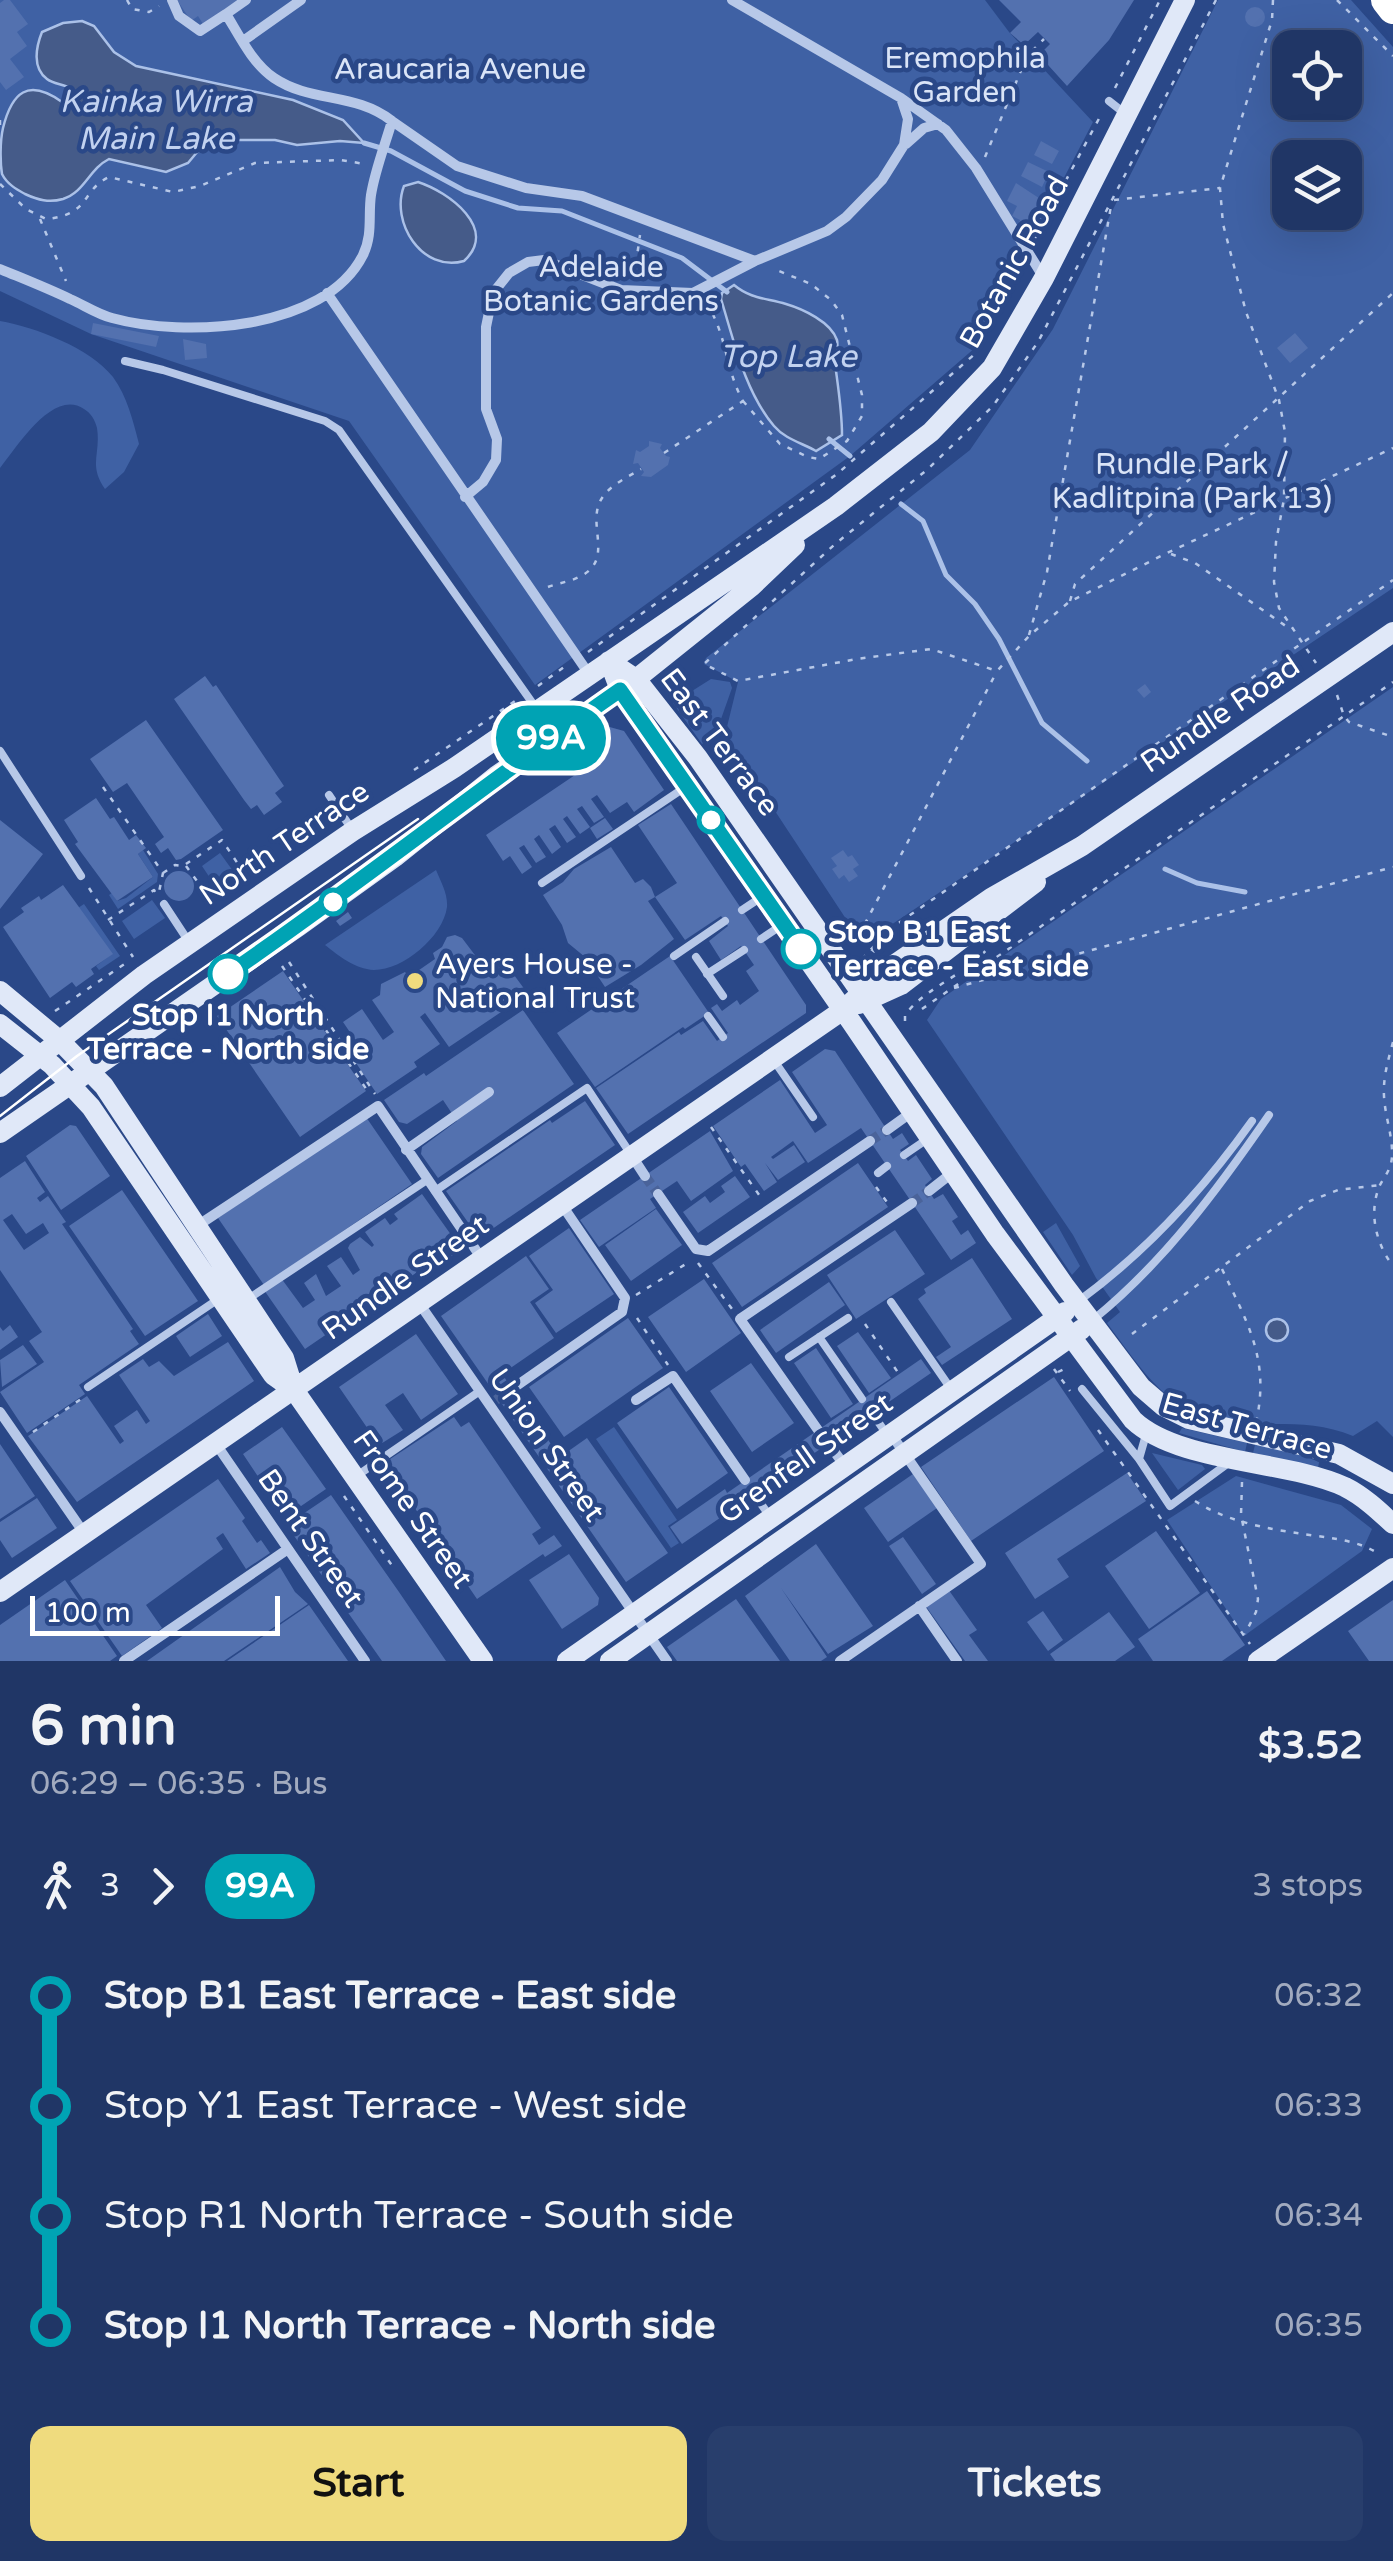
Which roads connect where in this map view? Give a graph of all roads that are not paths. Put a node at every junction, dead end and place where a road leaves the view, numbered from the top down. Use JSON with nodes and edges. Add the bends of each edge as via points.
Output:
{"nodes":[{"id":1,"x":171,"y":0,"type":"edge"},
{"id":2,"x":246,"y":0,"type":"edge"},
{"id":3,"x":732,"y":0,"type":"edge"},
{"id":4,"x":1185,"y":0,"type":"edge"},
{"id":5,"x":1386,"y":0,"type":"edge"},
{"id":6,"x":299,"y":1,"type":"edge"},
{"id":7,"x":1393,"y":9,"type":"edge"},
{"id":8,"x":226,"y":14,"type":"junction"},
{"id":9,"x":243,"y":41,"type":"junction"},
{"id":10,"x":900,"y":98,"type":"junction"},
{"id":11,"x":1108,"y":102,"type":"road end"},
{"id":12,"x":1127,"y":115,"type":"junction"},
{"id":13,"x":392,"y":121,"type":"junction"},
{"id":14,"x":938,"y":124,"type":"junction"},
{"id":15,"x":900,"y":153,"type":"junction"},
{"id":16,"x":754,"y":262,"type":"junction"},
{"id":17,"x":0,"y":269,"type":"edge"},
{"id":18,"x":1044,"y":278,"type":"junction"},
{"id":19,"x":330,"y":297,"type":"junction"},
{"id":20,"x":125,"y":361,"type":"dead end"},
{"id":21,"x":465,"y":498,"type":"junction"},
{"id":22,"x":836,"y":506,"type":"junction"},
{"id":23,"x":1393,"y":632,"type":"edge"},
{"id":24,"x":609,"y":661,"type":"junction"},
{"id":25,"x":584,"y":666,"type":"junction"},
{"id":26,"x":628,"y":685,"type":"junction"},
{"id":27,"x":532,"y":702,"type":"junction"},
{"id":28,"x":0,"y":751,"type":"edge"},
{"id":29,"x":687,"y":786,"type":"junction"},
{"id":30,"x":329,"y":796,"type":"dead end"},
{"id":31,"x":729,"y":800,"type":"junction"},
{"id":32,"x":708,"y":816,"type":"junction"},
{"id":33,"x":353,"y":831,"type":"junction"},
{"id":34,"x":82,"y":876,"type":"road end"},
{"id":35,"x":542,"y":883,"type":"dead end"},
{"id":36,"x":763,"y":896,"type":"junction"},
{"id":37,"x":161,"y":900,"type":"road end"},
{"id":38,"x":742,"y":910,"type":"dead end"},
{"id":39,"x":725,"y":921,"type":"dead end"},
{"id":40,"x":784,"y":924,"type":"junction"},
{"id":41,"x":761,"y":939,"type":"dead end"},
{"id":42,"x":190,"y":944,"type":"junction"},
{"id":43,"x":744,"y":950,"type":"dead end"},
{"id":44,"x":674,"y":956,"type":"dead end"},
{"id":45,"x":696,"y":957,"type":"dead end"},
{"id":46,"x":708,"y":974,"type":"junction"},
{"id":47,"x":0,"y":991,"type":"edge"},
{"id":48,"x":723,"y":996,"type":"dead end"},
{"id":49,"x":866,"y":996,"type":"junction"},
{"id":50,"x":843,"y":1010,"type":"junction"},
{"id":51,"x":708,"y":1016,"type":"dead end"},
{"id":52,"x":0,"y":1024,"type":"edge"},
{"id":53,"x":722,"y":1037,"type":"dead end"},
{"id":54,"x":59,"y":1040,"type":"junction"},
{"id":55,"x":40,"y":1056,"type":"junction"},
{"id":56,"x":773,"y":1058,"type":"junction"},
{"id":57,"x":90,"y":1070,"type":"junction"},
{"id":58,"x":70,"y":1084,"type":"junction"},
{"id":59,"x":0,"y":1086,"type":"edge"},
{"id":60,"x":488,"y":1092,"type":"dead end"},
{"id":61,"x":931,"y":1092,"type":"junction"},
{"id":62,"x":913,"y":1112,"type":"junction"},
{"id":63,"x":1270,"y":1115,"type":"dead end"},
{"id":64,"x":813,"y":1117,"type":"dead end"},
{"id":65,"x":1252,"y":1121,"type":"dead end"},
{"id":66,"x":887,"y":1130,"type":"tunnel mouth"},
{"id":67,"x":0,"y":1133,"type":"edge"},
{"id":68,"x":930,"y":1137,"type":"junction"},
{"id":69,"x":870,"y":1141,"type":"tunnel mouth"},
{"id":70,"x":406,"y":1150,"type":"junction"},
{"id":71,"x":972,"y":1152,"type":"junction"},
{"id":72,"x":904,"y":1155,"type":"dead end"},
{"id":73,"x":632,"y":1156,"type":"junction"},
{"id":74,"x":1227,"y":1156,"type":"junction"},
{"id":75,"x":1236,"y":1164,"type":"junction"},
{"id":76,"x":887,"y":1166,"type":"dead end"},
{"id":77,"x":878,"y":1173,"type":"dead end"},
{"id":78,"x":952,"y":1173,"type":"junction"},
{"id":79,"x":645,"y":1176,"type":"tunnel mouth"},
{"id":80,"x":427,"y":1180,"type":"junction"},
{"id":81,"x":435,"y":1191,"type":"junction"},
{"id":82,"x":929,"y":1191,"type":"tunnel mouth"},
{"id":83,"x":658,"y":1194,"type":"tunnel mouth"},
{"id":84,"x":912,"y":1203,"type":"tunnel mouth"},
{"id":85,"x":562,"y":1205,"type":"junction"},
{"id":86,"x":197,"y":1226,"type":"junction"},
{"id":87,"x":179,"y":1239,"type":"junction"},
{"id":88,"x":482,"y":1260,"type":"junction"},
{"id":89,"x":220,"y":1298,"type":"junction"},
{"id":90,"x":246,"y":1300,"type":"junction"},
{"id":91,"x":891,"y":1302,"type":"dead end"},
{"id":92,"x":420,"y":1303,"type":"junction"},
{"id":93,"x":1076,"y":1303,"type":"junction"},
{"id":94,"x":848,"y":1318,"type":"dead end"},
{"id":95,"x":1056,"y":1318,"type":"junction"},
{"id":96,"x":1091,"y":1322,"type":"junction"},
{"id":97,"x":819,"y":1337,"type":"junction"},
{"id":98,"x":1071,"y":1338,"type":"junction"},
{"id":99,"x":789,"y":1357,"type":"dead end"},
{"id":100,"x":88,"y":1386,"type":"road end"},
{"id":101,"x":512,"y":1389,"type":"tunnel mouth"},
{"id":102,"x":1082,"y":1389,"type":"dead end"},
{"id":103,"x":294,"y":1390,"type":"junction"},
{"id":104,"x":480,"y":1391,"type":"junction"},
{"id":105,"x":952,"y":1391,"type":"junction"},
{"id":106,"x":862,"y":1399,"type":"dead end"},
{"id":107,"x":636,"y":1400,"type":"dead end"},
{"id":108,"x":0,"y":1412,"type":"edge"},
{"id":109,"x":872,"y":1413,"type":"dead end"},
{"id":110,"x":818,"y":1430,"type":"dead end"},
{"id":111,"x":1147,"y":1431,"type":"junction"},
{"id":112,"x":889,"y":1435,"type":"junction"},
{"id":113,"x":828,"y":1443,"type":"dead end"},
{"id":114,"x":216,"y":1444,"type":"junction"},
{"id":115,"x":905,"y":1454,"type":"junction"},
{"id":116,"x":1139,"y":1459,"type":"junction"},
{"id":117,"x":844,"y":1466,"type":"junction"},
{"id":118,"x":1239,"y":1466,"type":"junction"},
{"id":119,"x":354,"y":1477,"type":"junction"},
{"id":120,"x":745,"y":1480,"type":"dead end"},
{"id":121,"x":1393,"y":1484,"type":"edge"},
{"id":122,"x":754,"y":1494,"type":"dead end"},
{"id":123,"x":789,"y":1505,"type":"junction"},
{"id":124,"x":771,"y":1518,"type":"junction"},
{"id":125,"x":805,"y":1524,"type":"junction"},
{"id":126,"x":1393,"y":1524,"type":"edge"},
{"id":127,"x":84,"y":1534,"type":"junction"},
{"id":128,"x":288,"y":1549,"type":"junction"},
{"id":129,"x":1393,"y":1568,"type":"edge"},
{"id":130,"x":0,"y":1592,"type":"edge"},
{"id":131,"x":919,"y":1606,"type":"junction"},
{"id":132,"x":634,"y":1614,"type":"junction"},
{"id":133,"x":648,"y":1634,"type":"junction"},
{"id":134,"x":1254,"y":1653,"type":"edge"},
{"id":135,"x":124,"y":1661,"type":"edge"},
{"id":136,"x":366,"y":1661,"type":"edge"},
{"id":137,"x":483,"y":1661,"type":"edge"},
{"id":138,"x":567,"y":1661,"type":"edge"},
{"id":139,"x":610,"y":1661,"type":"edge"},
{"id":140,"x":666,"y":1661,"type":"edge"},
{"id":141,"x":840,"y":1661,"type":"edge"},
{"id":142,"x":957,"y":1661,"type":"edge"}],
"edges":[{"from":1,"to":8,"type":"street","via":[[200,31]]},
{"from":2,"to":8,"type":"street"},
{"from":3,"to":10,"type":"street"},
{"from":4,"to":12,"type":"main road","name":"Botanic Road"},
{"from":5,"to":7,"type":"highway"},
{"from":6,"to":9,"type":"street"},
{"from":8,"to":9,"type":"street"},
{"from":9,"to":13,"type":"street","via":[[280,81],[366,104]]},
{"from":10,"to":14,"type":"street"},
{"from":10,"to":15,"type":"street","via":[[908,127]]},
{"from":11,"to":12,"type":"lane"},
{"from":12,"to":18,"type":"main road","name":"Botanic Road"},
{"from":13,"to":16,"type":"street","via":[[457,166],[526,188],[582,196]]},
{"from":13,"to":19,"type":"street","via":[[370,200],[366,248]]},
{"from":14,"to":15,"type":"street","via":[[915,134]]},
{"from":14,"to":18,"type":"street","via":[[976,168]]},
{"from":15,"to":16,"type":"street","via":[[838,224]]},
{"from":16,"to":21,"type":"street","via":[[694,293],[632,292],[544,260],[521,265],[490,302],[486,409],[498,448],[489,474]]},
{"from":17,"to":19,"type":"street","via":[[120,320],[182,327],[264,320]]},
{"from":18,"to":22,"type":"main road","name":"Botanic Road","via":[[992,368],[931,432]]},
{"from":19,"to":21,"type":"street"},
{"from":20,"to":27,"type":"lane","via":[[339,430]]},
{"from":21,"to":25,"type":"street"},
{"from":22,"to":24,"type":"main road","name":"Botanic Road"},
{"from":22,"to":26,"type":"main road","name":"Botanic Road","via":[[750,587]]},
{"from":23,"to":49,"type":"main road","name":"Rundle Road","via":[[1082,846],[991,898]]},
{"from":24,"to":25,"type":"main road","name":"North Terrace"},
{"from":24,"to":26,"type":"main road","name":"East Terrace"},
{"from":25,"to":27,"type":"main road","name":"North Terrace"},
{"from":26,"to":29,"type":"main road","name":"East Terrace"},
{"from":26,"to":31,"type":"main road","name":"East Terrace"},
{"from":26,"to":57,"type":"main road"},
{"from":27,"to":33,"type":"main road","name":"North Terrace"},
{"from":28,"to":34,"type":"lane"},
{"from":29,"to":32,"type":"main road","name":"East Terrace"},
{"from":29,"to":35,"type":"lane"},
{"from":30,"to":33,"type":"lane"},
{"from":31,"to":32,"type":"main road"},
{"from":31,"to":49,"type":"main road","name":"East Terrace"},
{"from":32,"to":36,"type":"main road","name":"East Terrace"},
{"from":33,"to":42,"type":"main road","name":"North Terrace"},
{"from":36,"to":38,"type":"lane"},
{"from":36,"to":40,"type":"main road","name":"East Terrace"},
{"from":37,"to":42,"type":"lane"},
{"from":39,"to":44,"type":"lane"},
{"from":40,"to":41,"type":"lane"},
{"from":40,"to":50,"type":"main road","name":"East Terrace"},
{"from":42,"to":54,"type":"main road","name":"North Terrace"},
{"from":43,"to":46,"type":"lane"},
{"from":45,"to":46,"type":"lane"},
{"from":46,"to":48,"type":"lane"},
{"from":47,"to":54,"type":"main road","name":"Frome Street"},
{"from":49,"to":50,"type":"main road","name":"Rundle Road"},
{"from":49,"to":61,"type":"main road","name":"East Terrace"},
{"from":50,"to":56,"type":"main road","name":"Rundle Street"},
{"from":50,"to":62,"type":"main road","name":"East Terrace"},
{"from":51,"to":53,"type":"lane"},
{"from":52,"to":55,"type":"main road","name":"Frome Street"},
{"from":54,"to":55,"type":"main road","name":"North Terrace"},
{"from":54,"to":57,"type":"main road","name":"Frome Street"},
{"from":55,"to":58,"type":"main road","name":"Frome Street"},
{"from":55,"to":59,"type":"main road","name":"North Terrace"},
{"from":56,"to":64,"type":"lane"},
{"from":56,"to":73,"type":"main road","name":"Rundle Street","via":[[744,1067]]},
{"from":57,"to":58,"type":"main road"},
{"from":57,"to":86,"type":"main road","name":"Frome Street"},
{"from":58,"to":67,"type":"main road"},
{"from":58,"to":87,"type":"main road","name":"Frome Street"},
{"from":60,"to":70,"type":"street"},
{"from":61,"to":62,"type":"main road"},
{"from":61,"to":71,"type":"main road","name":"East Terrace"},
{"from":62,"to":66,"type":"street"},
{"from":62,"to":68,"type":"main road","name":"East Terrace"},
{"from":63,"to":75,"type":"lane"},
{"from":65,"to":74,"type":"lane"},
{"from":68,"to":72,"type":"lane"},
{"from":68,"to":78,"type":"main road","name":"East Terrace"},
{"from":69,"to":83,"type":"street","via":[[708,1251],[696,1249]]},
{"from":70,"to":80,"type":"street"},
{"from":70,"to":86,"type":"street","via":[[378,1106]]},
{"from":71,"to":78,"type":"main road"},
{"from":71,"to":93,"type":"main road","name":"East Terrace"},
{"from":73,"to":79,"type":"street"},
{"from":73,"to":81,"type":"lane","via":[[586,1088]]},
{"from":73,"to":85,"type":"main road","name":"Rundle Street"},
{"from":74,"to":75,"type":"lane"},
{"from":74,"to":93,"type":"lane","via":[[1154,1239]]},
{"from":75,"to":96,"type":"lane","via":[[1146,1272]]},
{"from":76,"to":77,"type":"lane"},
{"from":78,"to":82,"type":"street"},
{"from":78,"to":95,"type":"main road","name":"East Terrace"},
{"from":80,"to":81,"type":"street"},
{"from":80,"to":90,"type":"lane"},
{"from":81,"to":88,"type":"street"},
{"from":84,"to":110,"type":"street","via":[[740,1320]]},
{"from":85,"to":88,"type":"main road","name":"Rundle Street"},
{"from":85,"to":101,"type":"street","via":[[626,1298],[622,1312]]},
{"from":86,"to":87,"type":"main road"},
{"from":86,"to":90,"type":"main road","name":"Frome Street"},
{"from":87,"to":89,"type":"main road","name":"Frome Street"},
{"from":88,"to":92,"type":"main road","name":"Rundle Street"},
{"from":89,"to":100,"type":"lane"},
{"from":89,"to":103,"type":"main road","name":"Frome Street","via":[[273,1375]]},
{"from":90,"to":103,"type":"main road","name":"Frome Street","via":[[284,1358]]},
{"from":91,"to":105,"type":"lane"},
{"from":92,"to":103,"type":"main road","name":"Rundle Street"},
{"from":92,"to":104,"type":"street","name":"Union Street"},
{"from":93,"to":95,"type":"main road","name":"Grenfell Street"},
{"from":93,"to":96,"type":"main road","name":"East Terrace"},
{"from":94,"to":97,"type":"lane"},
{"from":95,"to":98,"type":"main road","name":"East Terrace"},
{"from":95,"to":105,"type":"main road","name":"Grenfell Street"},
{"from":96,"to":98,"type":"main road","name":"Grenfell Street"},
{"from":96,"to":121,"type":"main road","name":"East Terrace","via":[[1141,1387],[1171,1411],[1339,1454]]},
{"from":97,"to":99,"type":"lane"},
{"from":97,"to":106,"type":"lane"},
{"from":98,"to":111,"type":"main road","name":"East Terrace"},
{"from":98,"to":115,"type":"main road","name":"Grenfell Street"},
{"from":102,"to":116,"type":"lane"},
{"from":103,"to":114,"type":"main road","name":"Rundle Street"},
{"from":103,"to":119,"type":"main road","name":"Frome Street"},
{"from":104,"to":119,"type":"lane"},
{"from":104,"to":132,"type":"street","name":"Union Street"},
{"from":105,"to":112,"type":"main road","name":"Grenfell Street"},
{"from":107,"to":120,"type":"street","via":[[673,1376]]},
{"from":108,"to":127,"type":"street"},
{"from":109,"to":112,"type":"lane"},
{"from":111,"to":116,"type":"lane"},
{"from":111,"to":118,"type":"main road","name":"East Terrace"},
{"from":112,"to":115,"type":"street"},
{"from":112,"to":117,"type":"main road","name":"Grenfell Street"},
{"from":113,"to":117,"type":"street"},
{"from":114,"to":127,"type":"main road","name":"Rundle Street"},
{"from":114,"to":128,"type":"street","name":"Bent Street"},
{"from":115,"to":125,"type":"main road","name":"Grenfell Street"},
{"from":115,"to":131,"type":"street","via":[[980,1564]]},
{"from":116,"to":118,"type":"lane","via":[[1170,1506]]},
{"from":117,"to":123,"type":"main road","name":"Grenfell Street"},
{"from":118,"to":126,"type":"main road","name":"East Terrace","via":[[1340,1485]]},
{"from":119,"to":137,"type":"main road","name":"Frome Street"},
{"from":122,"to":124,"type":"lane"},
{"from":123,"to":124,"type":"main road","name":"Grenfell Street"},
{"from":123,"to":125,"type":"main road"},
{"from":124,"to":132,"type":"main road","name":"Grenfell Street"},
{"from":125,"to":133,"type":"main road","name":"Grenfell Street"},
{"from":127,"to":130,"type":"main road","name":"Rundle Street"},
{"from":128,"to":135,"type":"street"},
{"from":128,"to":136,"type":"street","name":"Bent Street"},
{"from":129,"to":134,"type":"main road"},
{"from":131,"to":141,"type":"street"},
{"from":131,"to":142,"type":"street"},
{"from":132,"to":133,"type":"street","name":"Union Street"},
{"from":132,"to":138,"type":"main road","name":"Grenfell Street"},
{"from":133,"to":139,"type":"main road","name":"Grenfell Street"},
{"from":133,"to":140,"type":"street","name":"Union Street"}]}
